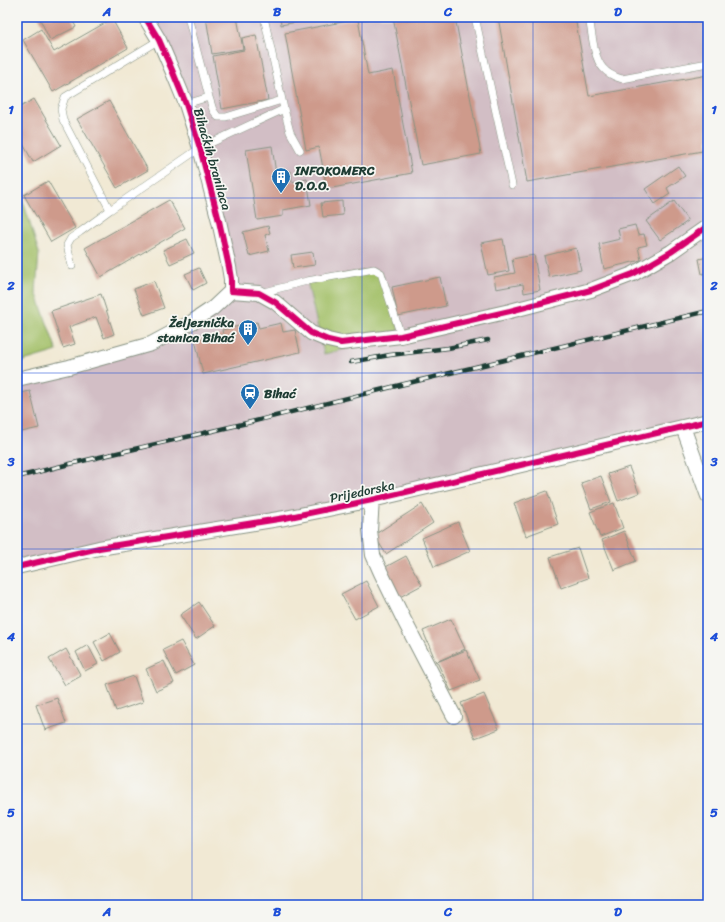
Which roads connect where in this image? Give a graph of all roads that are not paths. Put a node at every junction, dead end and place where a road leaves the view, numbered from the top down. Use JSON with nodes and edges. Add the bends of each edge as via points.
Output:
{"nodes":[{"id":1,"x":145,"y":17,"type":"edge"},
{"id":2,"x":188,"y":17,"type":"edge"},
{"id":3,"x":264,"y":17,"type":"edge"},
{"id":4,"x":475,"y":17,"type":"edge"},
{"id":5,"x":590,"y":17,"type":"edge"},
{"id":6,"x":159,"y":40,"type":"junction"},
{"id":7,"x":708,"y":63,"type":"edge"},
{"id":8,"x":209,"y":97,"type":"junction"},
{"id":9,"x":282,"y":100,"type":"junction"},
{"id":10,"x":186,"y":104,"type":"junction"},
{"id":11,"x":284,"y":109,"type":"junction"},
{"id":12,"x":200,"y":148,"type":"junction"},
{"id":13,"x":300,"y":150,"type":"dead end"},
{"id":14,"x":512,"y":185,"type":"dead end"},
{"id":15,"x":110,"y":210,"type":"junction"},
{"id":16,"x":708,"y":226,"type":"edge"},
{"id":17,"x":72,"y":266,"type":"dead end"},
{"id":18,"x":231,"y":291,"type":"junction"},
{"id":19,"x":259,"y":293,"type":"junction"},
{"id":20,"x":401,"y":336,"type":"junction"},
{"id":21,"x":17,"y":380,"type":"edge"},
{"id":22,"x":708,"y":421,"type":"edge"},
{"id":23,"x":683,"y":427,"type":"junction"},
{"id":24,"x":708,"y":496,"type":"edge"},
{"id":25,"x":372,"y":500,"type":"junction"},
{"id":26,"x":17,"y":567,"type":"edge"},
{"id":27,"x":454,"y":716,"type":"dead end"}],
"edges":[{"from":1,"to":6,"type":"street","name":"Bihaćkih branilaca"},
{"from":2,"to":8,"type":"lane"},
{"from":3,"to":9,"type":"lane"},
{"from":4,"to":14,"type":"lane"},
{"from":5,"to":7,"type":"lane","via":[[596,56],[603,68],[614,76],[622,79]]},
{"from":6,"to":10,"type":"street","name":"Bihaćkih branilaca"},
{"from":6,"to":15,"type":"lane","via":[[65,97],[63,120]]},
{"from":8,"to":9,"type":"lane","via":[[218,117],[226,117]]},
{"from":8,"to":10,"type":"lane"},
{"from":9,"to":11,"type":"lane"},
{"from":10,"to":12,"type":"street","name":"Bihaćkih branilaca"},
{"from":11,"to":12,"type":"lane"},
{"from":11,"to":13,"type":"lane","via":[[290,132]]},
{"from":12,"to":15,"type":"lane"},
{"from":12,"to":18,"type":"street","name":"Bihaćkih branilaca","via":[[229,267]]},
{"from":15,"to":17,"type":"lane","via":[[71,238],[67,245]]},
{"from":16,"to":20,"type":"street","via":[[633,274],[591,290]]},
{"from":18,"to":19,"type":"street"},
{"from":18,"to":21,"type":"street","via":[[213,308],[192,322],[151,344]]},
{"from":19,"to":20,"type":"street","via":[[275,302],[310,333],[328,340],[342,343]]},
{"from":19,"to":20,"type":"lane","via":[[374,269],[381,273]]},
{"from":22,"to":23,"type":"street","name":"Prijedorska"},
{"from":23,"to":24,"type":"street"},
{"from":23,"to":25,"type":"street","name":"Prijedorska"},
{"from":25,"to":26,"type":"street","name":"Prijedorska","via":[[285,518],[99,548]]},
{"from":25,"to":27,"type":"street","via":[[370,530],[373,555]]}]}
